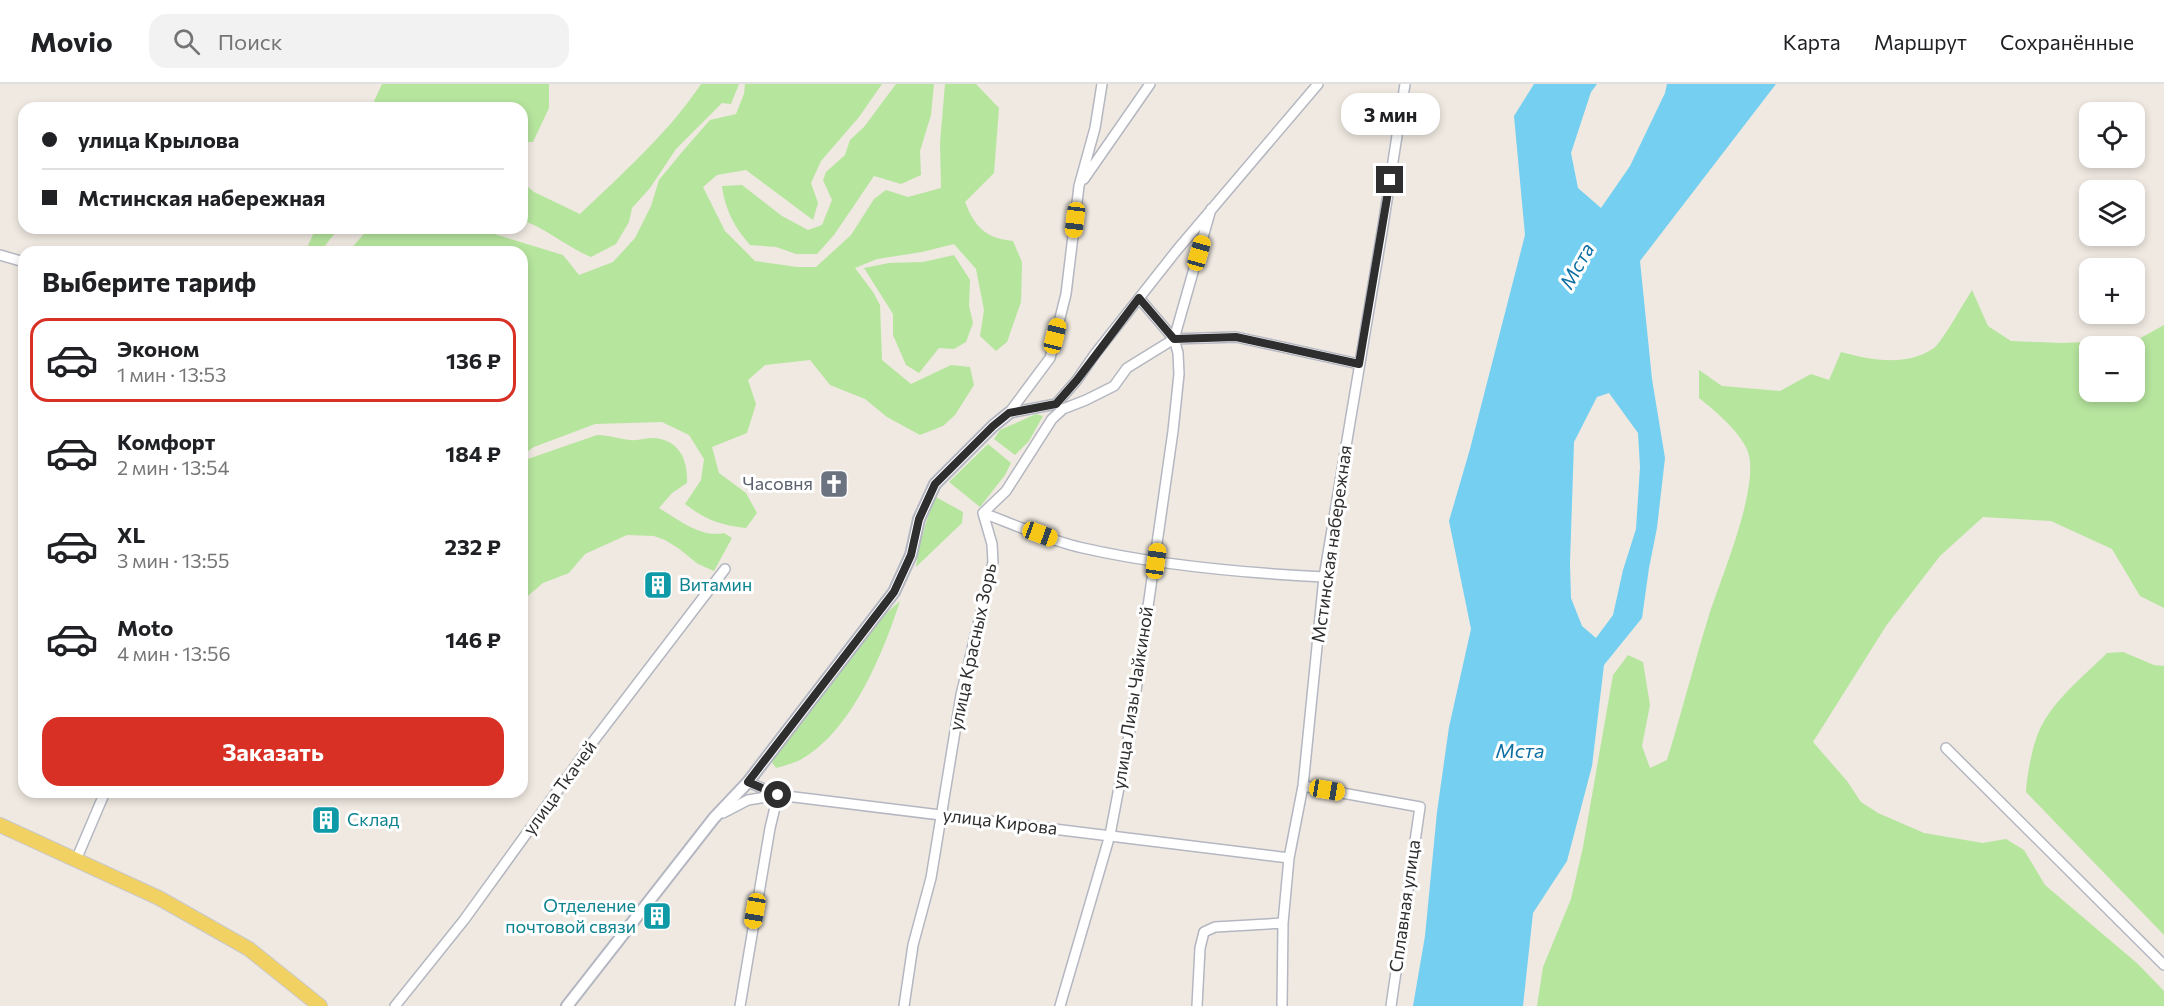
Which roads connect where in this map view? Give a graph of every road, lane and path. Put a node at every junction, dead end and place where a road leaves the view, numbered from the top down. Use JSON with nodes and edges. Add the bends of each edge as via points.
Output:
{"nodes":[{"id":1,"x":1102,"y":84,"type":"edge"},
{"id":2,"x":1150,"y":84,"type":"edge"},
{"id":3,"x":1318,"y":84,"type":"edge"},
{"id":4,"x":1405,"y":84,"type":"edge"},
{"id":5,"x":1079,"y":186,"type":"junction"},
{"id":6,"x":1211,"y":209,"type":"junction"},
{"id":7,"x":0,"y":255,"type":"edge"},
{"id":8,"x":18,"y":260,"type":"edge"},
{"id":9,"x":1139,"y":298,"type":"junction"},
{"id":10,"x":1174,"y":339,"type":"junction"},
{"id":11,"x":1359,"y":364,"type":"junction"},
{"id":12,"x":1009,"y":413,"type":"junction"},
{"id":13,"x":983,"y":513,"type":"junction"},
{"id":14,"x":1156,"y":561,"type":"junction"},
{"id":15,"x":725,"y":569,"type":"dead end"},
{"id":16,"x":1324,"y":577,"type":"junction"},
{"id":17,"x":1946,"y":748,"type":"dead end"},
{"id":18,"x":748,"y":782,"type":"junction"},
{"id":19,"x":1303,"y":786,"type":"junction"},
{"id":20,"x":778,"y":795,"type":"junction"},
{"id":21,"x":102,"y":798,"type":"edge"},
{"id":22,"x":940,"y":814,"type":"junction"},
{"id":23,"x":714,"y":818,"type":"junction"},
{"id":24,"x":0,"y":825,"type":"edge"},
{"id":25,"x":1110,"y":835,"type":"junction"},
{"id":26,"x":1289,"y":858,"type":"junction"},
{"id":27,"x":76,"y":860,"type":"junction"},
{"id":28,"x":1283,"y":923,"type":"junction"},
{"id":29,"x":2164,"y":965,"type":"edge"},
{"id":30,"x":320,"y":1006,"type":"edge"},
{"id":31,"x":395,"y":1006,"type":"edge"},
{"id":32,"x":567,"y":1006,"type":"edge"},
{"id":33,"x":740,"y":1006,"type":"edge"},
{"id":34,"x":904,"y":1006,"type":"edge"},
{"id":35,"x":1060,"y":1006,"type":"edge"},
{"id":36,"x":1197,"y":1006,"type":"edge"},
{"id":37,"x":1282,"y":1006,"type":"edge"},
{"id":38,"x":1391,"y":1006,"type":"edge"}],
"edges":[{"from":1,"to":5,"type":"street"},
{"from":2,"to":5,"type":"street"},
{"from":3,"to":6,"type":"street"},
{"from":4,"to":11,"type":"street","name":"Мстинская набережная"},
{"from":5,"to":12,"type":"street","via":[[1066,294],[1050,358]]},
{"from":6,"to":9,"type":"street"},
{"from":6,"to":10,"type":"street","name":"улица Лизы Чайкиной"},
{"from":7,"to":8,"type":"street"},
{"from":9,"to":10,"type":"street"},
{"from":9,"to":12,"type":"street","via":[[1056,404]]},
{"from":10,"to":11,"type":"street","via":[[1236,337]]},
{"from":10,"to":13,"type":"street","via":[[1127,368],[1114,386],[1063,409],[1052,419],[1006,491]]},
{"from":10,"to":14,"type":"street","name":"улица Лизы Чайкиной","via":[[1179,374]]},
{"from":11,"to":16,"type":"street","name":"Мстинская набережная"},
{"from":12,"to":18,"type":"street","via":[[935,484],[894,592]]},
{"from":13,"to":14,"type":"street","via":[[1081,548]]},
{"from":13,"to":22,"type":"street","name":"улица Красных Зорь","via":[[993,562],[961,694]]},
{"from":14,"to":16,"type":"street","via":[[1243,573]]},
{"from":14,"to":25,"type":"street","name":"улица Лизы Чайкиной"},
{"from":15,"to":31,"type":"street","name":"улица Ткачей","via":[[464,920]]},
{"from":16,"to":19,"type":"street","name":"Мстинская набережная"},
{"from":17,"to":29,"type":"street"},
{"from":18,"to":20,"type":"street"},
{"from":18,"to":23,"type":"street"},
{"from":19,"to":26,"type":"street","name":"Мстинская набережная"},
{"from":19,"to":38,"type":"street","name":"Сплавная улица","via":[[1420,807]]},
{"from":20,"to":22,"type":"street","name":"улица Кирова"},
{"from":20,"to":23,"type":"street","name":"улица Кирова","via":[[748,800]]},
{"from":20,"to":33,"type":"street"},
{"from":21,"to":27,"type":"street"},
{"from":22,"to":25,"type":"street","name":"улица Кирова"},
{"from":22,"to":34,"type":"street","name":"улица Красных Зорь"},
{"from":23,"to":32,"type":"street"},
{"from":24,"to":27,"type":"main road"},
{"from":25,"to":26,"type":"street","name":"улица Кирова"},
{"from":25,"to":35,"type":"street","name":"улица Лизы Чайкиной"},
{"from":26,"to":28,"type":"street","name":"Мстинская набережная"},
{"from":27,"to":30,"type":"main road","via":[[159,897],[249,949]]},
{"from":28,"to":36,"type":"street","via":[[1215,927],[1204,932]]},
{"from":28,"to":37,"type":"street","name":"Мстинская набережная"}]}
